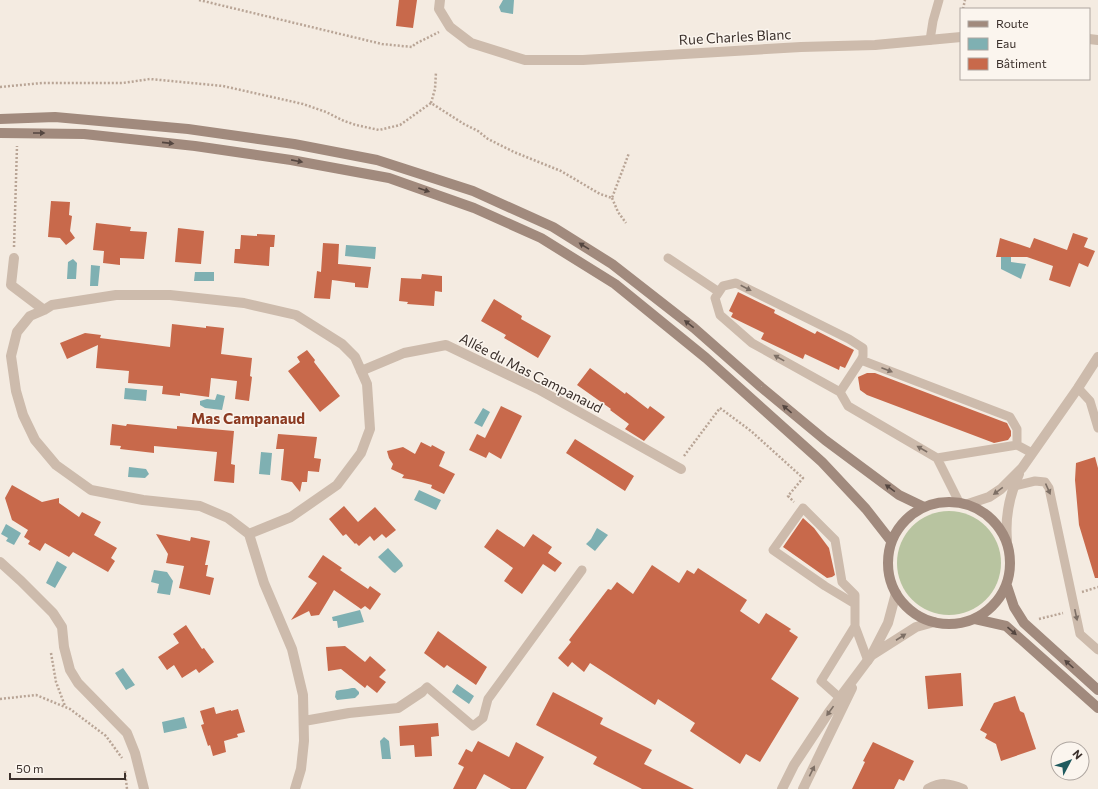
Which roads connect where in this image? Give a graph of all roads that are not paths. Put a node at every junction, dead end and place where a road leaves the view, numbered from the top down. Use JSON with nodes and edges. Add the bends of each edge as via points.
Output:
{"nodes":[{"id":1,"x":440,"y":0,"type":"edge"},
{"id":2,"x":939,"y":0,"type":"edge"},
{"id":3,"x":960,"y":37,"type":"edge"},
{"id":4,"x":930,"y":40,"type":"junction"},
{"id":5,"x":0,"y":119,"type":"edge"},
{"id":6,"x":0,"y":134,"type":"edge"},
{"id":7,"x":14,"y":258,"type":"road end"},
{"id":8,"x":668,"y":258,"type":"dead end"},
{"id":9,"x":719,"y":292,"type":"junction"},
{"id":10,"x":44,"y":310,"type":"junction"},
{"id":11,"x":1098,"y":357,"type":"edge"},
{"id":12,"x":861,"y":360,"type":"junction"},
{"id":13,"x":361,"y":371,"type":"junction"},
{"id":14,"x":1078,"y":388,"type":"junction"},
{"id":15,"x":840,"y":392,"type":"junction"},
{"id":16,"x":1098,"y":428,"type":"edge"},
{"id":17,"x":1017,"y":445,"type":"junction"},
{"id":18,"x":1032,"y":453,"type":"junction"},
{"id":19,"x":937,"y":458,"type":"junction"},
{"id":20,"x":679,"y":468,"type":"road end"},
{"id":21,"x":1022,"y":468,"type":"junction"},
{"id":22,"x":1014,"y":486,"type":"junction"},
{"id":23,"x":963,"y":503,"type":"junction"},
{"id":24,"x":924,"y":507,"type":"junction"},
{"id":25,"x":249,"y":534,"type":"junction"},
{"id":26,"x":1007,"y":540,"type":"junction"},
{"id":27,"x":892,"y":541,"type":"junction"},
{"id":28,"x":0,"y":562,"type":"edge"},
{"id":29,"x":582,"y":570,"type":"dead end"},
{"id":30,"x":1007,"y":586,"type":"junction"},
{"id":31,"x":896,"y":594,"type":"junction"},
{"id":32,"x":855,"y":604,"type":"junction"},
{"id":33,"x":975,"y":619,"type":"junction"},
{"id":34,"x":934,"y":622,"type":"junction"},
{"id":35,"x":855,"y":626,"type":"junction"},
{"id":36,"x":1098,"y":650,"type":"edge"},
{"id":37,"x":867,"y":662,"type":"junction"},
{"id":38,"x":1098,"y":690,"type":"edge"},
{"id":39,"x":422,"y":692,"type":"joint"},
{"id":40,"x":840,"y":698,"type":"junction"},
{"id":41,"x":1098,"y":708,"type":"edge"},
{"id":42,"x":304,"y":721,"type":"junction"},
{"id":43,"x":144,"y":789,"type":"edge"},
{"id":44,"x":294,"y":789,"type":"edge"},
{"id":45,"x":782,"y":789,"type":"edge"},
{"id":46,"x":803,"y":789,"type":"edge"},
{"id":47,"x":928,"y":789,"type":"edge"},
{"id":48,"x":963,"y":789,"type":"edge"}],
"edges":[{"from":1,"to":4,"type":"street","name":"Rue Charles Blanc","via":[[439,9],[450,27],[471,43],[525,60],[583,60]]},
{"from":2,"to":4,"type":"lane"},
{"from":3,"to":4,"type":"street","name":"Rue Charles Blanc"},
{"from":24,"to":5,"type":"main road","one_way":true,"via":[[899,495],[825,440],[694,328],[612,264],[553,227],[473,191],[377,160],[294,144],[188,129],[55,117]]},
{"from":6,"to":27,"type":"main road","one_way":true,"via":[[84,134],[195,146],[389,178],[474,208],[541,238],[615,284],[706,358],[822,462]]},
{"from":7,"to":10,"type":"street","via":[[11,285]]},
{"from":8,"to":9,"type":"lane"},
{"from":9,"to":12,"type":"lane","one_way":true,"via":[[723,286],[736,283],[861,346],[864,351]]},
{"from":15,"to":9,"type":"lane","one_way":true,"via":[[752,343],[720,316],[715,298]]},
{"from":10,"to":13,"type":"street","via":[[52,305],[116,295],[170,295],[244,303],[296,315],[342,344],[355,357]]},
{"from":10,"to":25,"type":"street","via":[[30,316],[17,332],[11,356],[16,391],[23,415],[35,440],[56,465],[91,490],[143,500],[200,506],[228,518]]},
{"from":11,"to":14,"type":"street"},
{"from":12,"to":15,"type":"lane"},
{"from":12,"to":17,"type":"lane","one_way":true,"via":[[1010,417],[1017,429]]},
{"from":13,"to":20,"type":"street","name":"Allée du Mas Campanaud","via":[[404,353],[446,345],[538,389]]},
{"from":13,"to":25,"type":"street","via":[[367,384],[370,429],[360,453],[337,485],[291,517]]},
{"from":14,"to":16,"type":"lane","via":[[1090,401]]},
{"from":14,"to":18,"type":"street"},
{"from":19,"to":15,"type":"lane","one_way":true,"via":[[848,406]]},
{"from":17,"to":18,"type":"lane"},
{"from":17,"to":19,"type":"lane"},
{"from":18,"to":21,"type":"street"},
{"from":19,"to":23,"type":"lane"},
{"from":21,"to":22,"type":"street"},
{"from":21,"to":23,"type":"street","one_way":true,"via":[[989,497]]},
{"from":22,"to":26,"type":"street","via":[[1006,522]]},
{"from":22,"to":36,"type":"lane","one_way":true,"via":[[1035,481],[1045,482],[1049,488],[1080,634]]},
{"from":23,"to":24,"type":"main road","via":[[947,501]]},
{"from":23,"to":26,"type":"main road","via":[[984,512],[997,524]]},
{"from":24,"to":27,"type":"main road","via":[[910,515],[899,527]]},
{"from":25,"to":42,"type":"street","via":[[264,583],[292,649],[303,695]]},
{"from":26,"to":30,"type":"main road","via":[[1010,571]]},
{"from":27,"to":31,"type":"main road","via":[[888,559],[889,577]]},
{"from":28,"to":43,"type":"street","via":[[53,613],[62,627],[70,670],[78,683],[127,733],[136,753]]},
{"from":29,"to":39,"type":"lane","via":[[488,700],[483,718],[473,726],[427,687]]},
{"from":30,"to":33,"type":"main road","via":[[999,599]]},
{"from":38,"to":30,"type":"main road","one_way":true,"via":[[1024,623],[1014,607]]},
{"from":31,"to":34,"type":"main road","via":[[915,613]]},
{"from":31,"to":37,"type":"street","via":[[888,623]]},
{"from":32,"to":32,"type":"lane","via":[[855,595],[842,582],[835,540],[803,508],[774,550]]},
{"from":32,"to":35,"type":"lane"},
{"from":33,"to":34,"type":"main road","via":[[955,624]]},
{"from":33,"to":41,"type":"main road","one_way":true,"via":[[1006,626]]},
{"from":37,"to":34,"type":"street","one_way":true,"via":[[916,627]]},
{"from":35,"to":37,"type":"lane"},
{"from":35,"to":40,"type":"lane","via":[[821,681]]},
{"from":37,"to":40,"type":"street"},
{"from":46,"to":37,"type":"street","one_way":true},
{"from":39,"to":42,"type":"street","via":[[398,708]]},
{"from":40,"to":45,"type":"street","one_way":true,"via":[[794,764]]},
{"from":42,"to":44,"type":"street","via":[[301,769]]},
{"from":47,"to":48,"type":"street","via":[[938,784]]}]}
